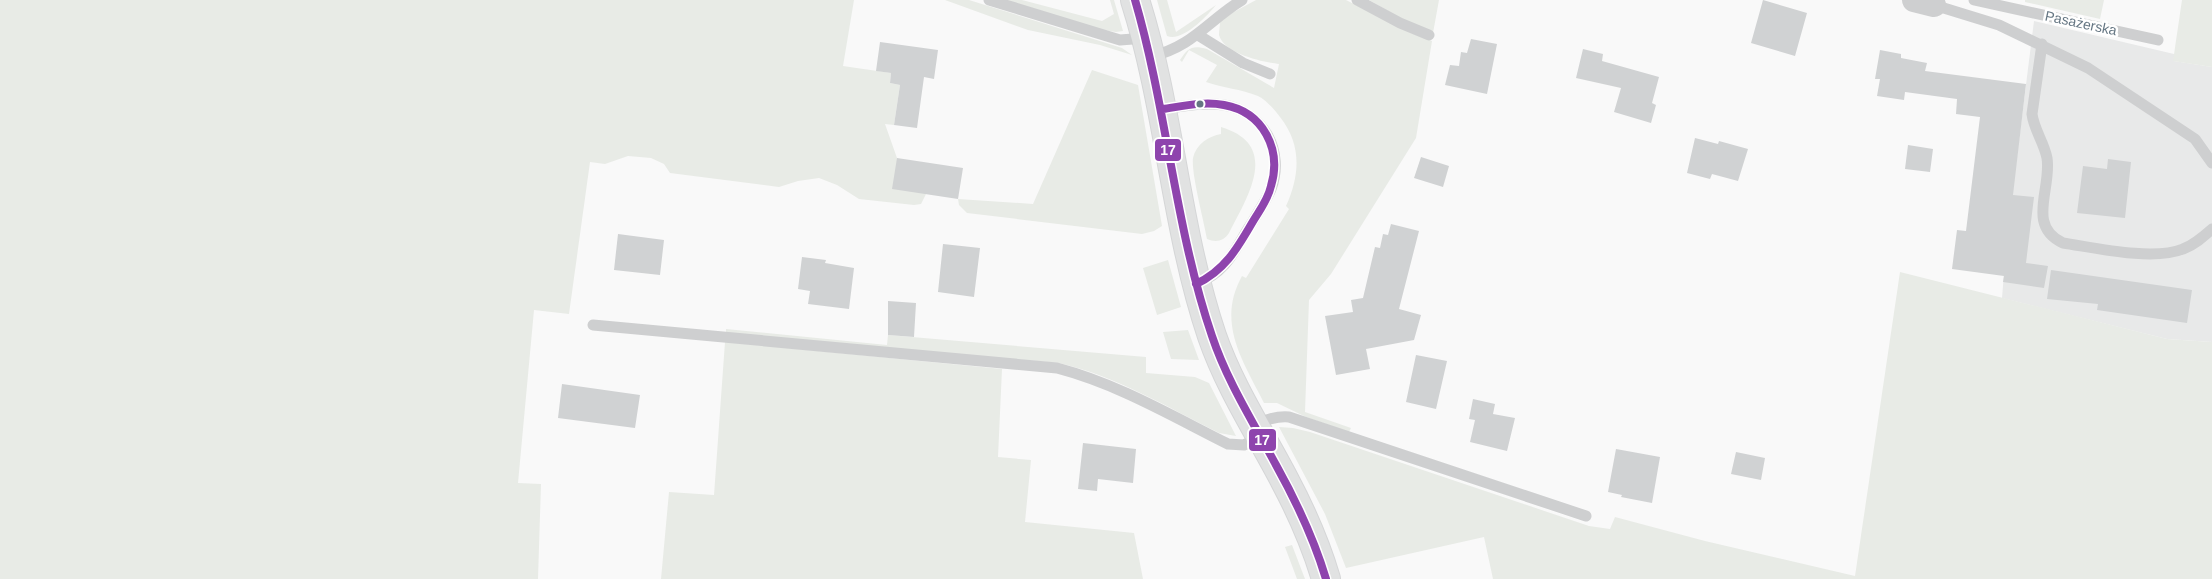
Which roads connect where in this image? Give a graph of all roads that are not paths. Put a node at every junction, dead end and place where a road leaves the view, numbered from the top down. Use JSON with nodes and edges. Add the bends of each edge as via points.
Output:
{"nodes":[{"id":1,"x":989,"y":0,"type":"edge"},
{"id":2,"x":1136,"y":0,"type":"edge"},
{"id":3,"x":1242,"y":0,"type":"edge"},
{"id":4,"x":1357,"y":0,"type":"edge"},
{"id":5,"x":1974,"y":0,"type":"edge"},
{"id":6,"x":1932,"y":1,"type":"edge"},
{"id":7,"x":1198,"y":35,"type":"junction"},
{"id":8,"x":1429,"y":35,"type":"dead end"},
{"id":9,"x":2158,"y":40,"type":"dead end"},
{"id":10,"x":2042,"y":44,"type":"junction"},
{"id":11,"x":1150,"y":47,"type":"junction"},
{"id":12,"x":1270,"y":74,"type":"dead end"},
{"id":13,"x":1163,"y":109,"type":"junction"},
{"id":14,"x":2212,"y":163,"type":"edge"},
{"id":15,"x":2212,"y":229,"type":"edge"},
{"id":16,"x":1196,"y":284,"type":"junction"},
{"id":17,"x":593,"y":325,"type":"dead end"},
{"id":18,"x":1257,"y":431,"type":"junction"},
{"id":19,"x":1586,"y":516,"type":"dead end"},
{"id":20,"x":1326,"y":579,"type":"edge"}],
"edges":[{"from":1,"to":11,"type":"lane"},
{"from":2,"to":11,"type":"street"},
{"from":3,"to":7,"type":"lane","via":[[1220,14]]},
{"from":4,"to":8,"type":"lane"},
{"from":5,"to":9,"type":"lane","name":"Pasażerska"},
{"from":6,"to":10,"type":"lane"},
{"from":7,"to":11,"type":"lane","via":[[1168,52]]},
{"from":7,"to":12,"type":"lane","via":[[1244,63]]},
{"from":10,"to":14,"type":"lane","via":[[2088,68],[2195,139]]},
{"from":10,"to":15,"type":"lane","via":[[2032,114],[2047,161],[2043,210],[2044,224],[2052,238],[2064,243],[2158,254],[2198,242]]},
{"from":11,"to":13,"type":"street"},
{"from":13,"to":16,"type":"street"},
{"from":13,"to":16,"type":"lane","via":[[1207,104],[1240,110],[1263,127],[1276,156],[1269,193],[1225,267]]},
{"from":16,"to":18,"type":"street","via":[[1227,374]]},
{"from":17,"to":18,"type":"lane","via":[[1057,368],[1117,388],[1228,444],[1244,445]]},
{"from":18,"to":19,"type":"lane","via":[[1270,418],[1289,417]]},
{"from":18,"to":20,"type":"street","via":[[1299,507]]}]}
